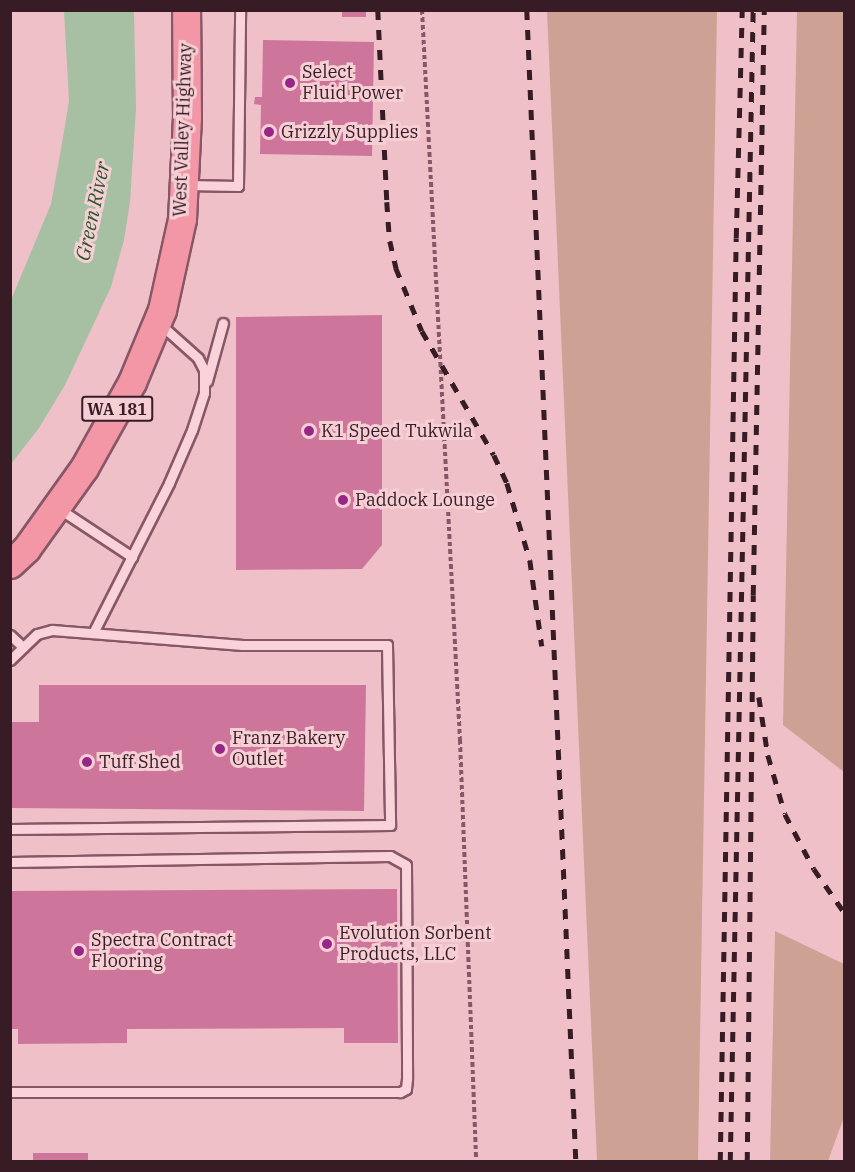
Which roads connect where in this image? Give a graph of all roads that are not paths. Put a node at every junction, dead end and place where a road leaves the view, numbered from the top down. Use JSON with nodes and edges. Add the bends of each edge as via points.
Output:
{"nodes":[{"id":1,"x":186,"y":10,"type":"edge"},
{"id":2,"x":240,"y":10,"type":"edge"},
{"id":3,"x":183,"y":185,"type":"junction"},
{"id":4,"x":157,"y":322,"type":"junction"},
{"id":5,"x":223,"y":323,"type":"dead end"},
{"id":6,"x":204,"y":393,"type":"junction"},
{"id":7,"x":56,"y":507,"type":"junction"},
{"id":8,"x":132,"y":557,"type":"junction"},
{"id":9,"x":10,"y":564,"type":"edge"},
{"id":10,"x":93,"y":633,"type":"junction"},
{"id":11,"x":10,"y":635,"type":"edge"},
{"id":12,"x":23,"y":647,"type":"junction"},
{"id":13,"x":10,"y":660,"type":"edge"},
{"id":14,"x":10,"y":829,"type":"edge"},
{"id":15,"x":10,"y":862,"type":"edge"},
{"id":16,"x":10,"y":1092,"type":"edge"}],
"edges":[{"from":1,"to":3,"type":"main road","name":"West Valley Highway","number":"WA 181"},
{"from":2,"to":3,"type":"lane","via":[[238,186]]},
{"from":3,"to":4,"type":"main road","name":"West Valley Highway","number":"WA 181","via":[[182,219]]},
{"from":4,"to":6,"type":"lane","via":[[198,358],[204,370]]},
{"from":4,"to":7,"type":"main road","name":"West Valley Highway","number":"WA 181","via":[[132,382],[84,468]]},
{"from":5,"to":6,"type":"lane"},
{"from":6,"to":8,"type":"lane","via":[[170,483]]},
{"from":7,"to":8,"type":"lane"},
{"from":7,"to":9,"type":"main road","name":"West Valley Highway","number":"WA 181","via":[[26,549]]},
{"from":8,"to":10,"type":"lane"},
{"from":10,"to":12,"type":"lane","via":[[52,630],[37,634]]},
{"from":10,"to":14,"type":"lane","via":[[242,645],[387,645],[390,825]]},
{"from":11,"to":12,"type":"lane"},
{"from":12,"to":13,"type":"lane"},
{"from":15,"to":16,"type":"lane","via":[[390,856],[406,865],[407,1079],[406,1089],[400,1092]]}]}
